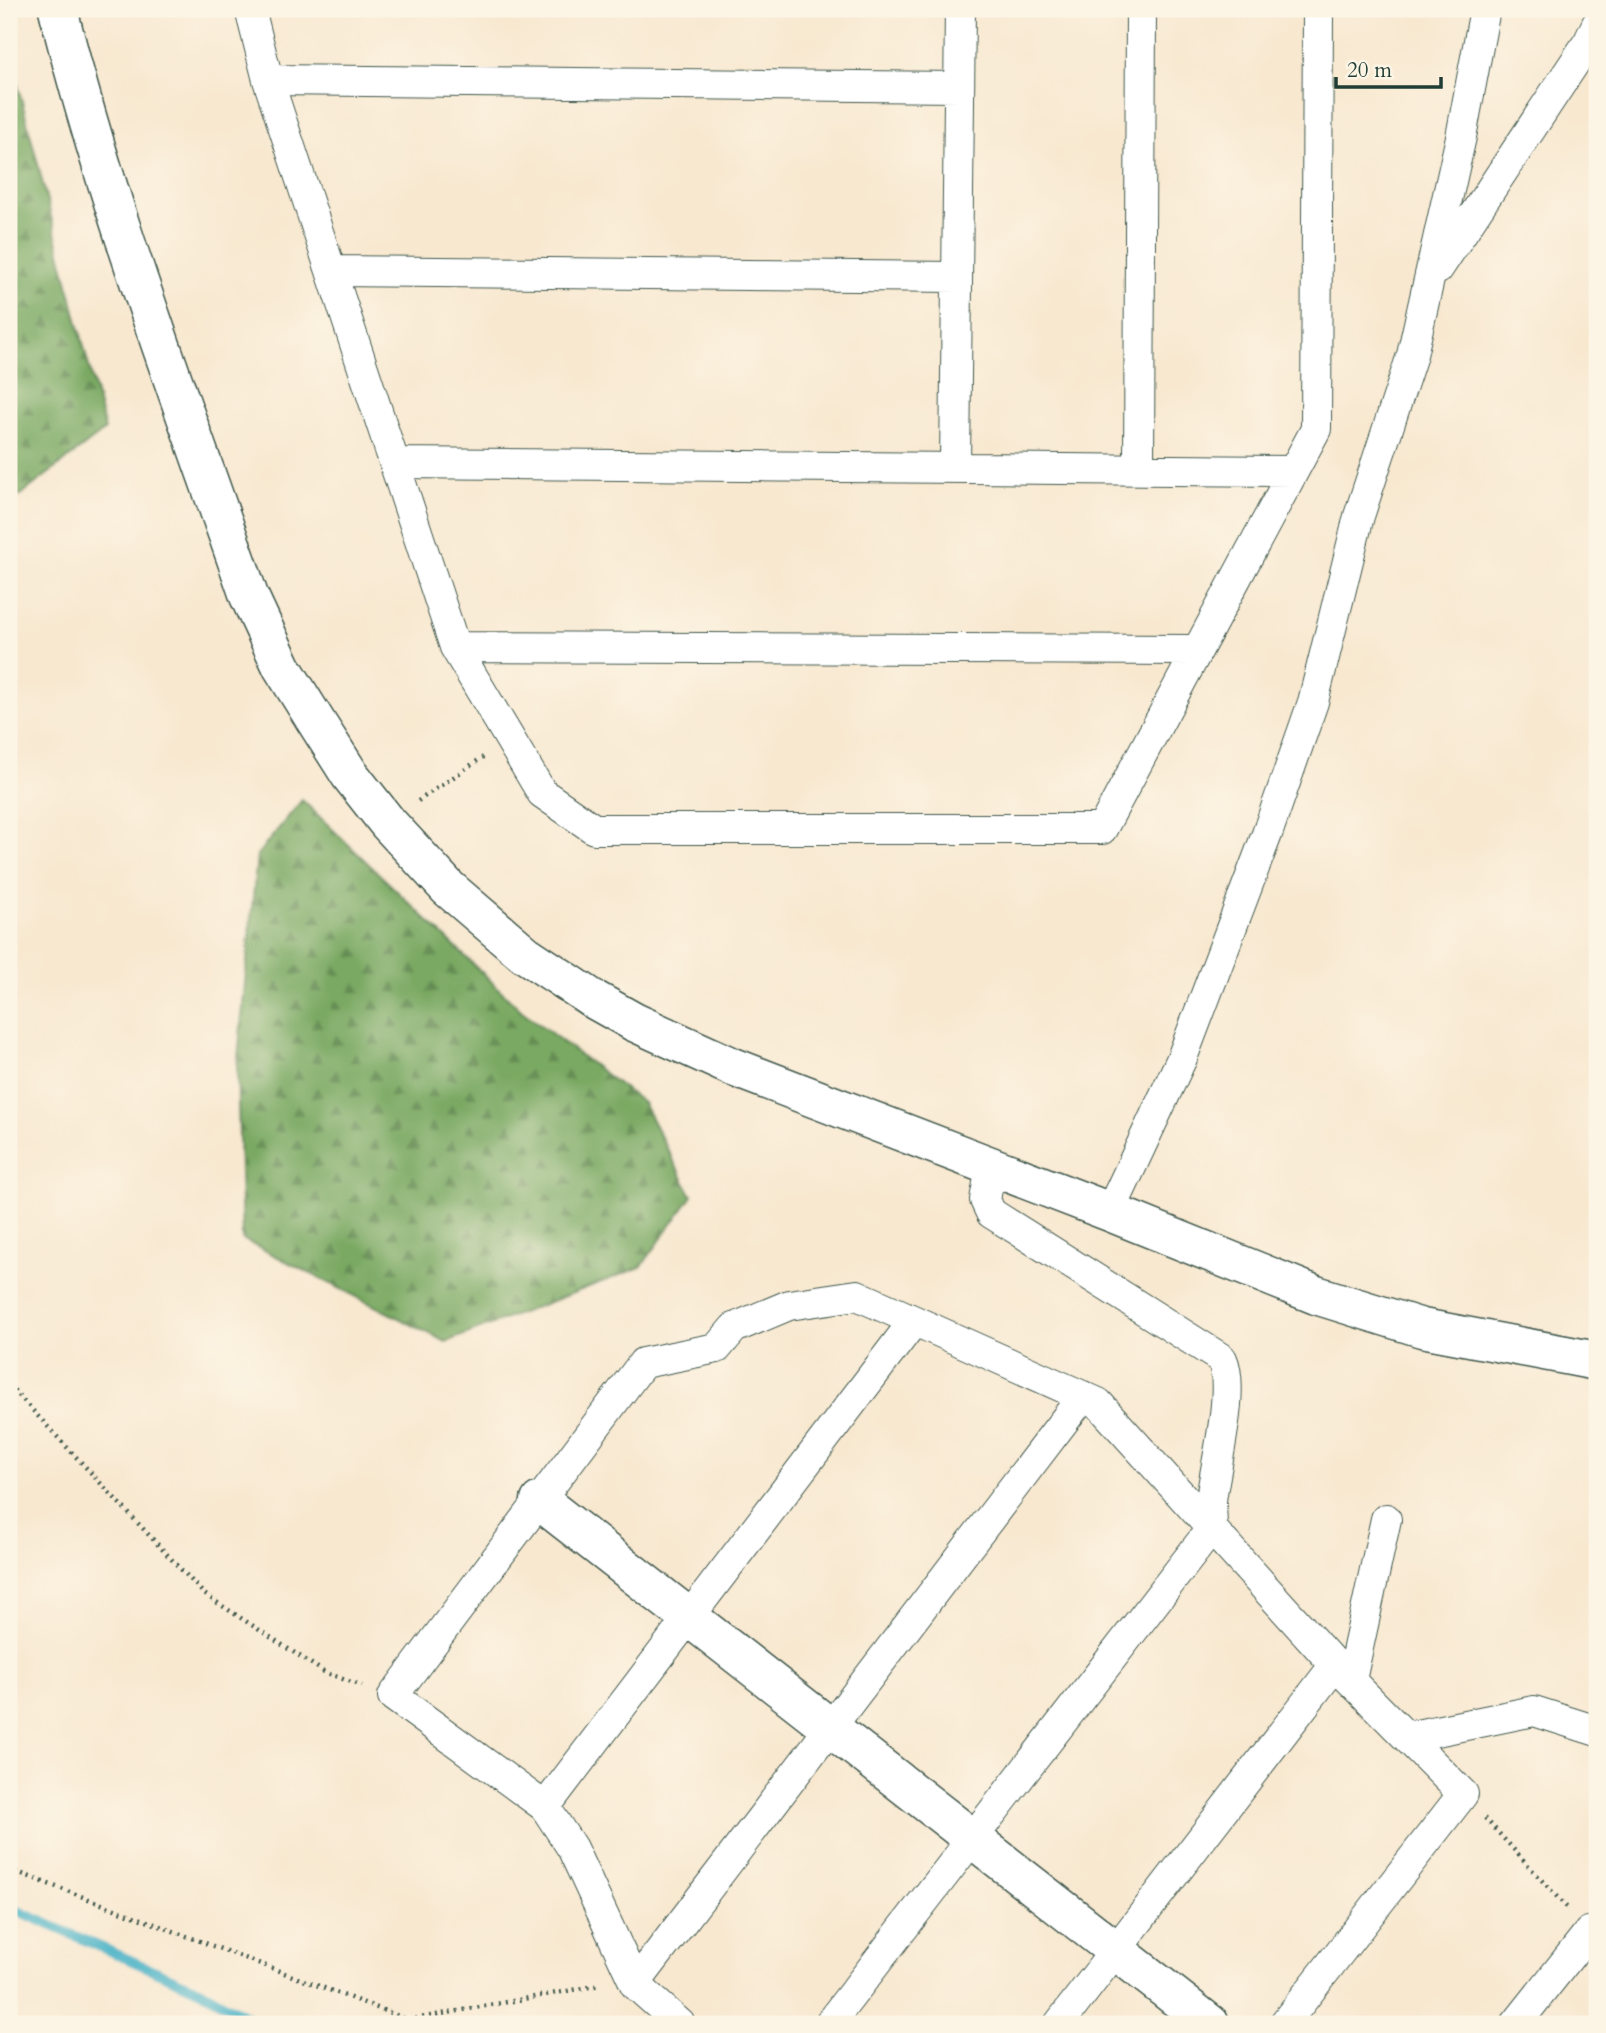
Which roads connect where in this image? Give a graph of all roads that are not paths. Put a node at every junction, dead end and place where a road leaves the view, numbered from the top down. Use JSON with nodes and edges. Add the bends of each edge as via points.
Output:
{"nodes":[{"id":1,"x":58,"y":9,"type":"edge"},
{"id":2,"x":250,"y":9,"type":"edge"},
{"id":3,"x":960,"y":9,"type":"edge"},
{"id":4,"x":1141,"y":9,"type":"edge"},
{"id":5,"x":1318,"y":9,"type":"edge"},
{"id":6,"x":1485,"y":9,"type":"edge"},
{"id":7,"x":1597,"y":24,"type":"edge"},
{"id":8,"x":268,"y":80,"type":"junction"},
{"id":9,"x":959,"y":87,"type":"junction"},
{"id":10,"x":331,"y":271,"type":"junction"},
{"id":11,"x":957,"y":277,"type":"junction"},
{"id":12,"x":1428,"y":284,"type":"junction"},
{"id":13,"x":395,"y":463,"type":"junction"},
{"id":14,"x":955,"y":467,"type":"junction"},
{"id":15,"x":1139,"y":469,"type":"junction"},
{"id":16,"x":1293,"y":471,"type":"junction"},
{"id":17,"x":456,"y":647,"type":"junction"},
{"id":18,"x":1196,"y":650,"type":"junction"},
{"id":19,"x":991,"y":1167,"type":"junction"},
{"id":20,"x":1110,"y":1212,"type":"junction"},
{"id":21,"x":914,"y":1321,"type":"junction"},
{"id":22,"x":1597,"y":1361,"type":"edge"},
{"id":23,"x":1083,"y":1396,"type":"junction"},
{"id":24,"x":540,"y":1501,"type":"junction"},
{"id":25,"x":1386,"y":1519,"type":"dead end"},
{"id":26,"x":1212,"y":1528,"type":"junction"},
{"id":27,"x":689,"y":1617,"type":"junction"},
{"id":28,"x":1343,"y":1672,"type":"junction"},
{"id":29,"x":831,"y":1728,"type":"junction"},
{"id":30,"x":1597,"y":1731,"type":"edge"},
{"id":31,"x":1407,"y":1737,"type":"junction"},
{"id":32,"x":545,"y":1807,"type":"junction"},
{"id":33,"x":972,"y":1838,"type":"junction"},
{"id":34,"x":1593,"y":1938,"type":"edge"},
{"id":35,"x":1115,"y":1950,"type":"junction"},
{"id":36,"x":635,"y":1984,"type":"junction"},
{"id":37,"x":680,"y":2024,"type":"edge"},
{"id":38,"x":829,"y":2024,"type":"edge"},
{"id":39,"x":1059,"y":2024,"type":"edge"},
{"id":40,"x":1210,"y":2024,"type":"edge"},
{"id":41,"x":1284,"y":2024,"type":"edge"},
{"id":42,"x":1516,"y":2024,"type":"edge"}],
"edges":[{"from":1,"to":19,"type":"street","via":[[112,199],[249,596],[282,667],[314,720],[387,822],[448,888],[525,954],[634,1022],[733,1067]]},
{"from":2,"to":8,"type":"street"},
{"from":3,"to":9,"type":"street"},
{"from":4,"to":15,"type":"street"},
{"from":5,"to":16,"type":"street","via":[[1316,429]]},
{"from":6,"to":12,"type":"street"},
{"from":7,"to":12,"type":"street"},
{"from":8,"to":9,"type":"street"},
{"from":8,"to":10,"type":"street"},
{"from":9,"to":11,"type":"street"},
{"from":10,"to":11,"type":"street"},
{"from":10,"to":13,"type":"street"},
{"from":11,"to":14,"type":"street"},
{"from":12,"to":20,"type":"street","via":[[1412,355],[1359,516],[1313,702],[1182,1058]]},
{"from":13,"to":14,"type":"street"},
{"from":13,"to":17,"type":"street"},
{"from":14,"to":15,"type":"street"},
{"from":15,"to":16,"type":"street"},
{"from":16,"to":18,"type":"street"},
{"from":17,"to":18,"type":"street"},
{"from":17,"to":18,"type":"street","via":[[542,793],[594,829],[1102,829]]},
{"from":19,"to":20,"type":"street"},
{"from":19,"to":26,"type":"street","via":[[985,1200],[991,1213],[1222,1359],[1226,1394],[1211,1503]]},
{"from":20,"to":22,"type":"street","via":[[1361,1310],[1447,1334]]},
{"from":21,"to":23,"type":"street"},
{"from":21,"to":24,"type":"street","via":[[857,1295],[789,1305],[734,1328],[717,1348],[643,1363]]},
{"from":21,"to":27,"type":"street"},
{"from":23,"to":26,"type":"street","via":[[1098,1403]]},
{"from":23,"to":29,"type":"street"},
{"from":24,"to":27,"type":"street"},
{"from":24,"to":32,"type":"street","via":[[393,1696]]},
{"from":25,"to":28,"type":"street"},
{"from":26,"to":28,"type":"street"},
{"from":26,"to":33,"type":"street"},
{"from":27,"to":29,"type":"street"},
{"from":27,"to":32,"type":"street"},
{"from":28,"to":31,"type":"street"},
{"from":28,"to":35,"type":"street"},
{"from":29,"to":33,"type":"street"},
{"from":29,"to":36,"type":"street"},
{"from":30,"to":31,"type":"street","via":[[1534,1710]]},
{"from":31,"to":41,"type":"street","via":[[1463,1794]]},
{"from":32,"to":36,"type":"street","via":[[572,1848]]},
{"from":33,"to":35,"type":"street"},
{"from":33,"to":38,"type":"street"},
{"from":34,"to":42,"type":"street"},
{"from":35,"to":39,"type":"street"},
{"from":35,"to":40,"type":"street"},
{"from":36,"to":37,"type":"street"}]}
